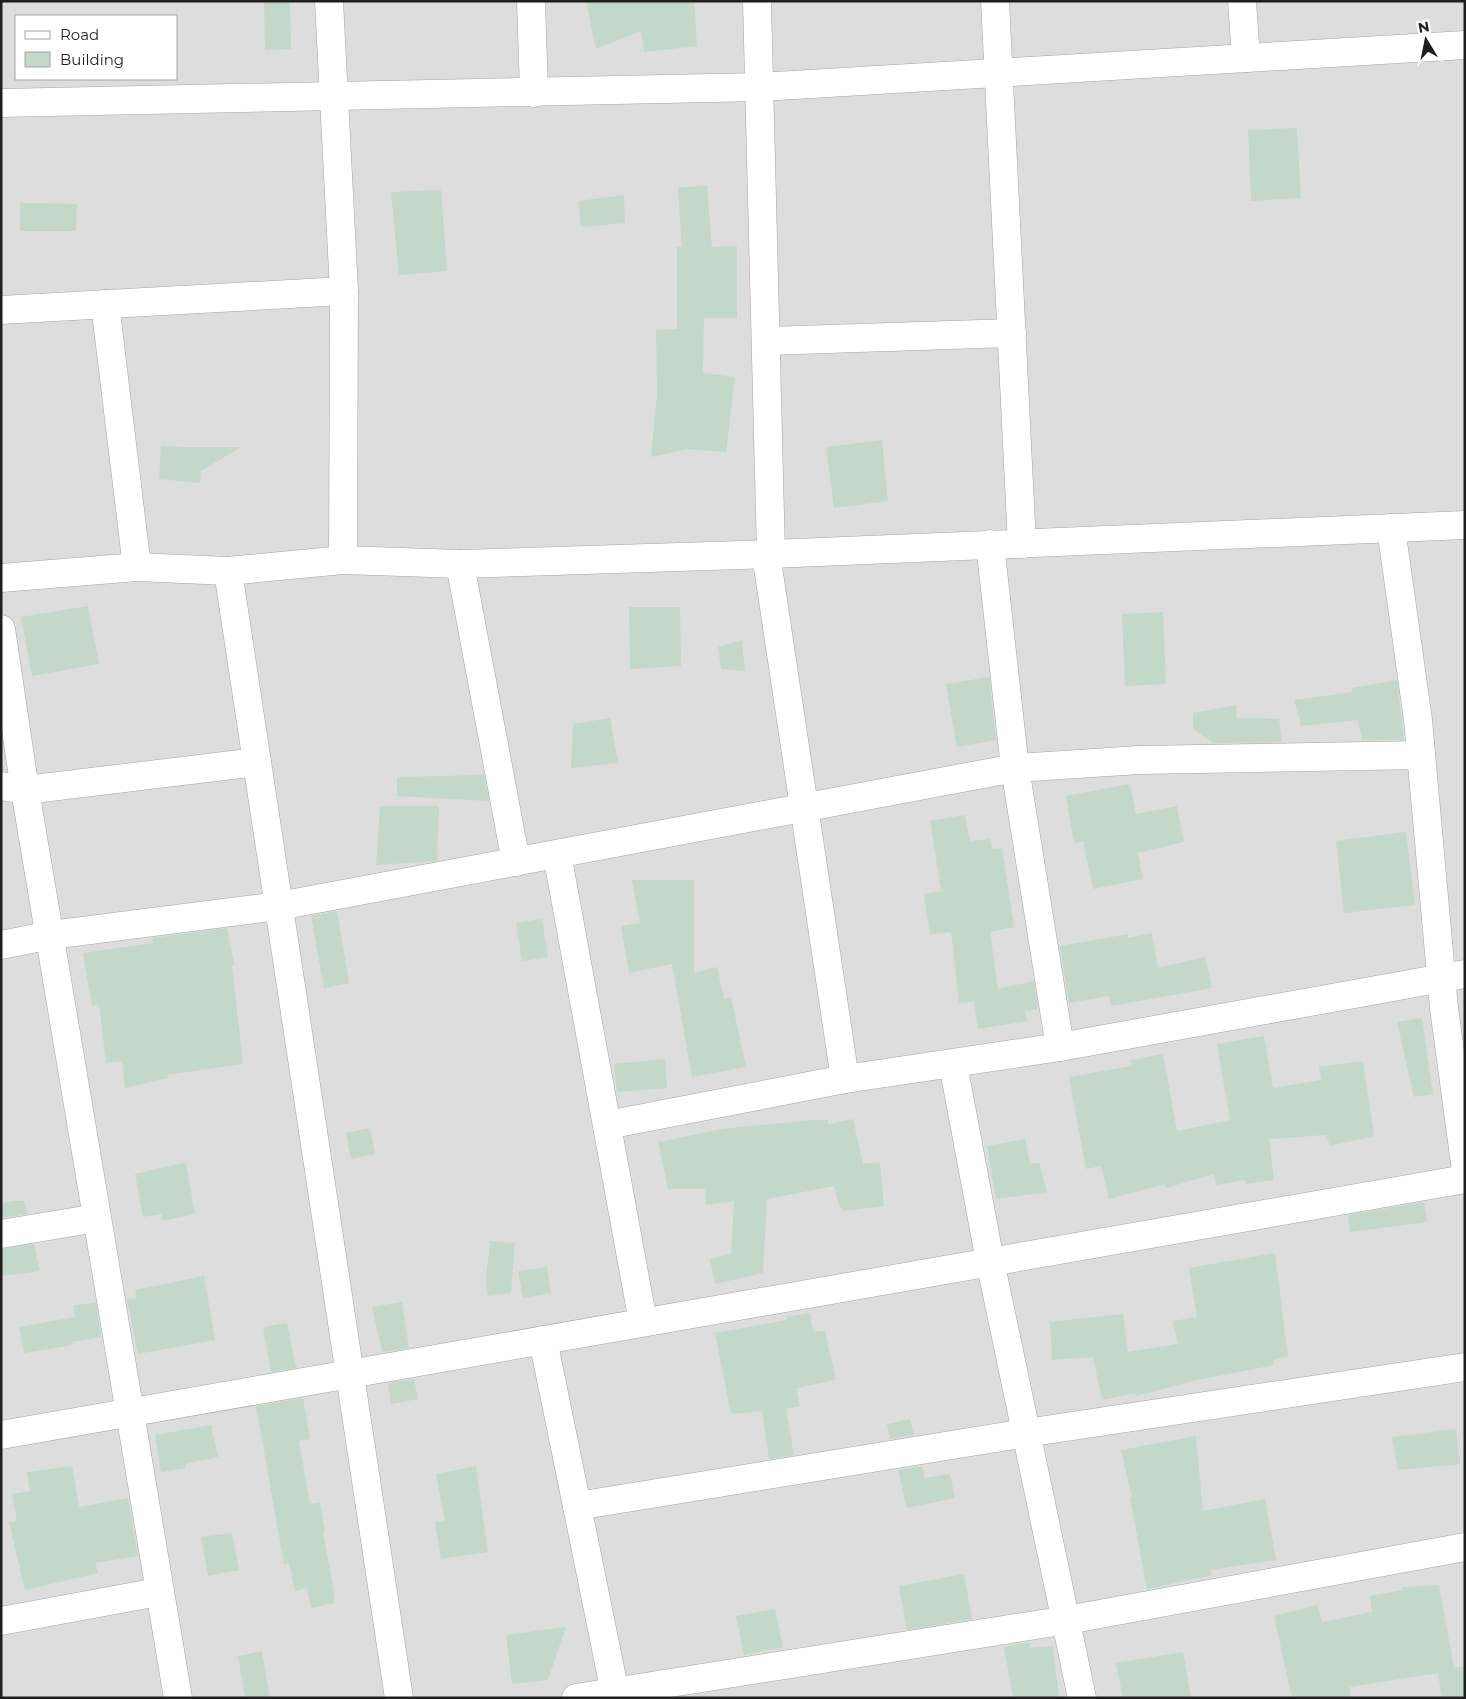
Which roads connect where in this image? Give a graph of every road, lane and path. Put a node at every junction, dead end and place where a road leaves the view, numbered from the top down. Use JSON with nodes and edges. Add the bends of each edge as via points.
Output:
{"nodes":[{"id":1,"x":329,"y":1,"type":"edge"},
{"id":2,"x":531,"y":1,"type":"edge"},
{"id":3,"x":757,"y":1,"type":"edge"},
{"id":4,"x":995,"y":1,"type":"edge"},
{"id":5,"x":1242,"y":1,"type":"edge"},
{"id":6,"x":1465,"y":45,"type":"edge"},
{"id":7,"x":1246,"y":58,"type":"junction"},
{"id":8,"x":998,"y":72,"type":"junction"},
{"id":9,"x":760,"y":87,"type":"junction"},
{"id":10,"x":534,"y":93,"type":"junction"},
{"id":11,"x":332,"y":97,"type":"junction"},
{"id":12,"x":1,"y":103,"type":"edge"},
{"id":13,"x":344,"y":291,"type":"junction"},
{"id":14,"x":105,"y":304,"type":"junction"},
{"id":15,"x":1,"y":310,"type":"edge"},
{"id":16,"x":1012,"y":333,"type":"junction"},
{"id":17,"x":766,"y":341,"type":"junction"},
{"id":18,"x":1465,"y":525,"type":"edge"},
{"id":19,"x":1391,"y":528,"type":"junction"},
{"id":20,"x":990,"y":544,"type":"junction"},
{"id":21,"x":1022,"y":544,"type":"junction"},
{"id":22,"x":769,"y":554,"type":"junction"},
{"id":23,"x":343,"y":560,"type":"junction"},
{"id":24,"x":460,"y":564,"type":"junction"},
{"id":25,"x":137,"y":566,"type":"junction"},
{"id":26,"x":228,"y":571,"type":"junction"},
{"id":27,"x":1,"y":578,"type":"edge"},
{"id":28,"x":1,"y":629,"type":"edge"},
{"id":29,"x":1421,"y":755,"type":"junction"},
{"id":30,"x":257,"y":762,"type":"junction"},
{"id":31,"x":1016,"y":768,"type":"junction"},
{"id":32,"x":13,"y":788,"type":"edge"},
{"id":33,"x":803,"y":808,"type":"junction"},
{"id":34,"x":557,"y":854,"type":"junction"},
{"id":35,"x":516,"y":862,"type":"junction"},
{"id":36,"x":279,"y":906,"type":"junction"},
{"id":37,"x":51,"y":935,"type":"junction"},
{"id":38,"x":1,"y":945,"type":"edge"},
{"id":39,"x":1453,"y":976,"type":"edge"},
{"id":40,"x":1060,"y":1047,"type":"junction"},
{"id":41,"x":953,"y":1064,"type":"junction"},
{"id":42,"x":845,"y":1079,"type":"junction"},
{"id":43,"x":607,"y":1125,"type":"junction"},
{"id":44,"x":1465,"y":1163,"type":"edge"},
{"id":45,"x":1465,"y":1179,"type":"edge"},
{"id":46,"x":97,"y":1218,"type":"junction"},
{"id":47,"x":1,"y":1234,"type":"edge"},
{"id":48,"x":990,"y":1261,"type":"junction"},
{"id":49,"x":643,"y":1322,"type":"junction"},
{"id":50,"x":543,"y":1340,"type":"junction"},
{"id":51,"x":1465,"y":1367,"type":"edge"},
{"id":52,"x":350,"y":1374,"type":"junction"},
{"id":53,"x":129,"y":1414,"type":"junction"},
{"id":54,"x":1026,"y":1433,"type":"junction"},
{"id":55,"x":1,"y":1435,"type":"edge"},
{"id":56,"x":578,"y":1506,"type":"junction"},
{"id":57,"x":1465,"y":1547,"type":"edge"},
{"id":58,"x":158,"y":1592,"type":"junction"},
{"id":59,"x":1067,"y":1620,"type":"junction"},
{"id":60,"x":1,"y":1621,"type":"edge"},
{"id":61,"x":615,"y":1695,"type":"edge"},
{"id":62,"x":178,"y":1698,"type":"edge"},
{"id":63,"x":399,"y":1698,"type":"edge"},
{"id":64,"x":576,"y":1698,"type":"edge"},
{"id":65,"x":1082,"y":1698,"type":"edge"}],
"edges":[{"from":1,"to":11,"type":"street"},
{"from":2,"to":10,"type":"street"},
{"from":3,"to":9,"type":"street"},
{"from":4,"to":8,"type":"street"},
{"from":5,"to":7,"type":"street"},
{"from":6,"to":7,"type":"street"},
{"from":7,"to":8,"type":"street"},
{"from":8,"to":9,"type":"street"},
{"from":8,"to":16,"type":"street"},
{"from":9,"to":10,"type":"street"},
{"from":9,"to":17,"type":"street"},
{"from":10,"to":11,"type":"street"},
{"from":11,"to":12,"type":"street"},
{"from":11,"to":13,"type":"street"},
{"from":13,"to":14,"type":"street"},
{"from":13,"to":23,"type":"street"},
{"from":14,"to":15,"type":"street"},
{"from":14,"to":25,"type":"street"},
{"from":16,"to":17,"type":"street"},
{"from":16,"to":21,"type":"street"},
{"from":17,"to":22,"type":"street"},
{"from":18,"to":19,"type":"street"},
{"from":19,"to":21,"type":"street"},
{"from":19,"to":29,"type":"street"},
{"from":20,"to":21,"type":"street"},
{"from":20,"to":22,"type":"street"},
{"from":20,"to":31,"type":"street"},
{"from":22,"to":24,"type":"street"},
{"from":22,"to":33,"type":"street"},
{"from":23,"to":24,"type":"street"},
{"from":23,"to":26,"type":"street"},
{"from":24,"to":35,"type":"street"},
{"from":25,"to":26,"type":"street"},
{"from":25,"to":27,"type":"street"},
{"from":26,"to":30,"type":"street"},
{"from":28,"to":32,"type":"street"},
{"from":29,"to":31,"type":"street","via":[[1139,760]]},
{"from":29,"to":39,"type":"street"},
{"from":30,"to":32,"type":"street"},
{"from":30,"to":36,"type":"street"},
{"from":31,"to":33,"type":"street"},
{"from":31,"to":40,"type":"street"},
{"from":32,"to":37,"type":"street"},
{"from":33,"to":34,"type":"street"},
{"from":33,"to":42,"type":"street"},
{"from":34,"to":35,"type":"street"},
{"from":34,"to":43,"type":"street"},
{"from":35,"to":36,"type":"street"},
{"from":36,"to":37,"type":"street"},
{"from":36,"to":52,"type":"street"},
{"from":37,"to":38,"type":"street"},
{"from":37,"to":46,"type":"street"},
{"from":39,"to":40,"type":"street"},
{"from":39,"to":44,"type":"street"},
{"from":40,"to":41,"type":"street"},
{"from":41,"to":42,"type":"street"},
{"from":41,"to":48,"type":"street"},
{"from":42,"to":43,"type":"street"},
{"from":43,"to":49,"type":"street"},
{"from":45,"to":48,"type":"street"},
{"from":46,"to":47,"type":"street"},
{"from":46,"to":53,"type":"street"},
{"from":48,"to":49,"type":"street"},
{"from":48,"to":54,"type":"street"},
{"from":49,"to":50,"type":"street"},
{"from":50,"to":52,"type":"street"},
{"from":50,"to":56,"type":"street"},
{"from":51,"to":54,"type":"street"},
{"from":52,"to":53,"type":"street"},
{"from":52,"to":63,"type":"street"},
{"from":53,"to":55,"type":"street"},
{"from":53,"to":58,"type":"street"},
{"from":54,"to":56,"type":"street"},
{"from":54,"to":59,"type":"street"},
{"from":56,"to":61,"type":"street"},
{"from":57,"to":59,"type":"street"},
{"from":58,"to":60,"type":"street"},
{"from":58,"to":62,"type":"street"},
{"from":59,"to":61,"type":"street"},
{"from":59,"to":65,"type":"street"},
{"from":61,"to":64,"type":"street"}]}
